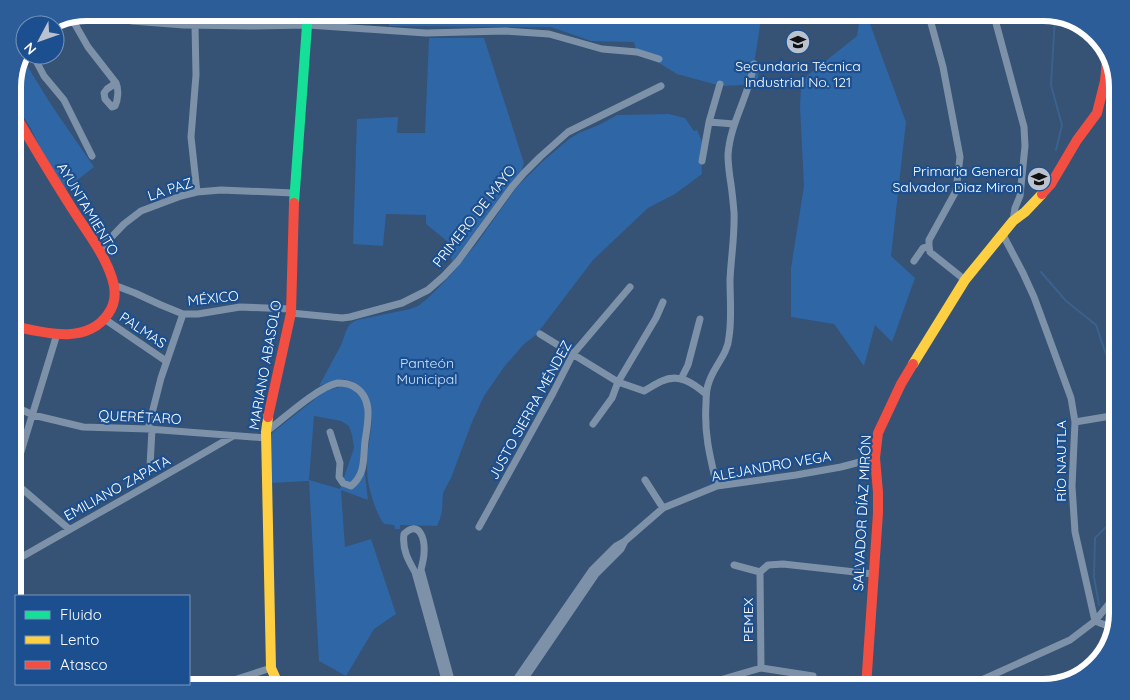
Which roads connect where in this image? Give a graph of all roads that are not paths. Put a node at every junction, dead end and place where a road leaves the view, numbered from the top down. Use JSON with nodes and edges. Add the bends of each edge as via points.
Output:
{"nodes":[{"id":1,"x":132,"y":21,"type":"edge"},
{"id":2,"x":195,"y":21,"type":"edge"},
{"id":3,"x":308,"y":21,"type":"edge"},
{"id":4,"x":930,"y":21,"type":"edge"},
{"id":5,"x":995,"y":21,"type":"edge"},
{"id":6,"x":74,"y":23,"type":"edge"},
{"id":7,"x":195,"y":25,"type":"junction"},
{"id":8,"x":308,"y":26,"type":"junction"},
{"id":9,"x":659,"y":59,"type":"dead end"},
{"id":10,"x":754,"y":64,"type":"dead end"},
{"id":11,"x":38,"y":65,"type":"edge"},
{"id":12,"x":1106,"y":70,"type":"edge"},
{"id":13,"x":1105,"y":80,"type":"junction"},
{"id":14,"x":1109,"y":81,"type":"edge"},
{"id":15,"x":116,"y":83,"type":"dead end"},
{"id":16,"x":720,"y":84,"type":"dead end"},
{"id":17,"x":661,"y":86,"type":"dead end"},
{"id":18,"x":709,"y":122,"type":"junction"},
{"id":19,"x":21,"y":124,"type":"edge"},
{"id":20,"x":734,"y":124,"type":"junction"},
{"id":21,"x":92,"y":156,"type":"dead end"},
{"id":22,"x":702,"y":162,"type":"dead end"},
{"id":23,"x":196,"y":192,"type":"junction"},
{"id":24,"x":294,"y":193,"type":"junction"},
{"id":25,"x":1012,"y":221,"type":"junction"},
{"id":26,"x":1002,"y":233,"type":"junction"},
{"id":27,"x":929,"y":246,"type":"junction"},
{"id":28,"x":99,"y":250,"type":"junction"},
{"id":29,"x":914,"y":261,"type":"dead end"},
{"id":30,"x":965,"y":280,"type":"junction"},
{"id":31,"x":114,"y":285,"type":"junction"},
{"id":32,"x":630,"y":287,"type":"dead end"},
{"id":33,"x":662,"y":302,"type":"dead end"},
{"id":34,"x":291,"y":311,"type":"junction"},
{"id":35,"x":183,"y":314,"type":"junction"},
{"id":36,"x":700,"y":319,"type":"dead end"},
{"id":37,"x":106,"y":320,"type":"junction"},
{"id":38,"x":21,"y":327,"type":"edge"},
{"id":39,"x":56,"y":334,"type":"junction"},
{"id":40,"x":540,"y":334,"type":"dead end"},
{"id":41,"x":573,"y":354,"type":"junction"},
{"id":42,"x":166,"y":361,"type":"junction"},
{"id":43,"x":681,"y":379,"type":"junction"},
{"id":44,"x":618,"y":382,"type":"junction"},
{"id":45,"x":706,"y":394,"type":"junction"},
{"id":46,"x":21,"y":409,"type":"edge"},
{"id":47,"x":33,"y":415,"type":"junction"},
{"id":48,"x":1109,"y":417,"type":"edge"},
{"id":49,"x":1075,"y":422,"type":"junction"},
{"id":50,"x":594,"y":424,"type":"dead end"},
{"id":51,"x":150,"y":429,"type":"junction"},
{"id":52,"x":330,"y":432,"type":"dead end"},
{"id":53,"x":266,"y":435,"type":"junction"},
{"id":54,"x":233,"y":436,"type":"junction"},
{"id":55,"x":21,"y":453,"type":"edge"},
{"id":56,"x":875,"y":458,"type":"junction"},
{"id":57,"x":150,"y":466,"type":"dead end"},
{"id":58,"x":646,"y":480,"type":"dead end"},
{"id":59,"x":21,"y":486,"type":"edge"},
{"id":60,"x":717,"y":486,"type":"junction"},
{"id":61,"x":663,"y":508,"type":"junction"},
{"id":62,"x":479,"y":526,"type":"dead end"},
{"id":63,"x":70,"y":529,"type":"junction"},
{"id":64,"x":21,"y":557,"type":"edge"},
{"id":65,"x":734,"y":565,"type":"dead end"},
{"id":66,"x":418,"y":571,"type":"junction"},
{"id":67,"x":760,"y":572,"type":"junction"},
{"id":68,"x":873,"y":574,"type":"junction"},
{"id":69,"x":1109,"y":605,"type":"edge"},
{"id":70,"x":1095,"y":621,"type":"junction"},
{"id":71,"x":1108,"y":626,"type":"edge"},
{"id":72,"x":271,"y":668,"type":"junction"},
{"id":73,"x":761,"y":668,"type":"junction"},
{"id":74,"x":527,"y":670,"type":"junction"},
{"id":75,"x":813,"y":676,"type":"dead end"},
{"id":76,"x":239,"y":679,"type":"edge"},
{"id":77,"x":276,"y":679,"type":"edge"},
{"id":78,"x":445,"y":679,"type":"edge"},
{"id":79,"x":450,"y":679,"type":"edge"},
{"id":80,"x":519,"y":679,"type":"edge"},
{"id":81,"x":523,"y":679,"type":"edge"},
{"id":82,"x":723,"y":679,"type":"edge"},
{"id":83,"x":867,"y":679,"type":"edge"},
{"id":84,"x":986,"y":679,"type":"edge"}],
"edges":[{"from":1,"to":7,"type":"street"},
{"from":2,"to":7,"type":"street"},
{"from":3,"to":8,"type":"street","name":"MARIANO ABASOLO"},
{"from":4,"to":27,"type":"street","via":[[960,157],[956,191],[929,240]]},
{"from":5,"to":25,"type":"street","via":[[1024,127],[1020,196]]},
{"from":6,"to":15,"type":"street","via":[[88,48]]},
{"from":7,"to":8,"type":"street"},
{"from":7,"to":23,"type":"street","via":[[196,75],[191,137]]},
{"from":8,"to":9,"type":"street","via":[[426,33],[506,31],[549,34],[602,49],[636,52]]},
{"from":8,"to":24,"type":"street","name":"MARIANO ABASOLO"},
{"from":10,"to":20,"type":"street"},
{"from":11,"to":21,"type":"street","via":[[64,100]]},
{"from":12,"to":13,"type":"street","name":"SALVADOR DÍAZ MIRÓN"},
{"from":13,"to":14,"type":"street"},
{"from":13,"to":25,"type":"street","name":"SALVADOR DÍAZ MIRÓN","via":[[1097,113],[1051,184]]},
{"from":16,"to":18,"type":"street"},
{"from":17,"to":34,"type":"street","name":"PRIMERO DE MAYO","via":[[568,132],[554,144],[512,187],[458,260],[428,290],[402,303],[350,317]]},
{"from":18,"to":20,"type":"street"},
{"from":18,"to":22,"type":"street"},
{"from":19,"to":28,"type":"street","name":"AYUNTAMIENTO"},
{"from":20,"to":45,"type":"street","via":[[728,156],[734,213],[729,339],[727,349],[708,382]]},
{"from":23,"to":24,"type":"street","name":"LA PAZ"},
{"from":23,"to":28,"type":"street","name":"LA PAZ","via":[[141,211]]},
{"from":24,"to":34,"type":"street","name":"MARIANO ABASOLO"},
{"from":25,"to":26,"type":"street","name":"SALVADOR DÍAZ MIRÓN"},
{"from":26,"to":30,"type":"street","name":"SALVADOR DÍAZ MIRÓN"},
{"from":26,"to":49,"type":"street","name":"RÍO NAUTLA","via":[[1034,297],[1071,398]]},
{"from":27,"to":29,"type":"street","via":[[923,248]]},
{"from":27,"to":30,"type":"street","via":[[930,252]]},
{"from":28,"to":31,"type":"street","name":"AYUNTAMIENTO"},
{"from":30,"to":56,"type":"street","name":"SALVADOR DÍAZ MIRÓN","via":[[901,384],[878,433]]},
{"from":31,"to":35,"type":"street","name":"MÉXICO"},
{"from":31,"to":37,"type":"street","name":"AYUNTAMIENTO","via":[[113,305]]},
{"from":32,"to":41,"type":"street","name":"JUSTO SIERRA MÉNDEZ"},
{"from":33,"to":44,"type":"street"},
{"from":34,"to":35,"type":"street","name":"MÉXICO","via":[[240,307]]},
{"from":34,"to":53,"type":"street","name":"MARIANO ABASOLO"},
{"from":35,"to":42,"type":"street"},
{"from":36,"to":43,"type":"street"},
{"from":37,"to":39,"type":"street","via":[[87,332]]},
{"from":37,"to":42,"type":"street","name":"PALMAS"},
{"from":38,"to":39,"type":"street"},
{"from":39,"to":47,"type":"street"},
{"from":40,"to":41,"type":"street"},
{"from":41,"to":44,"type":"street"},
{"from":41,"to":62,"type":"street","name":"JUSTO SIERRA MÉNDEZ"},
{"from":42,"to":51,"type":"street"},
{"from":43,"to":44,"type":"street","via":[[673,377],[644,391]]},
{"from":43,"to":45,"type":"street","via":[[695,384]]},
{"from":44,"to":50,"type":"street","via":[[612,398]]},
{"from":45,"to":60,"type":"street","via":[[708,452]]},
{"from":46,"to":47,"type":"street","name":"QUERÉTARO"},
{"from":47,"to":51,"type":"street","name":"QUERÉTARO","via":[[83,427]]},
{"from":47,"to":55,"type":"street"},
{"from":48,"to":49,"type":"street"},
{"from":49,"to":70,"type":"street","name":"RÍO NAUTLA","via":[[1072,486],[1075,532]]},
{"from":51,"to":54,"type":"street","name":"QUERÉTARO"},
{"from":51,"to":57,"type":"street"},
{"from":52,"to":53,"type":"street","via":[[340,463],[340,477],[343,483],[351,486],[362,471],[369,421],[367,401],[359,389],[340,383],[329,386]]},
{"from":53,"to":54,"type":"street","name":"QUERÉTARO"},
{"from":53,"to":72,"type":"street","name":"MARIANO ABASOLO"},
{"from":54,"to":63,"type":"street","name":"EMILIANO ZAPATA"},
{"from":56,"to":60,"type":"street","name":"ALEJANDRO VEGA","via":[[796,475]]},
{"from":56,"to":68,"type":"street","name":"SALVADOR DÍAZ MIRÓN","via":[[878,514]]},
{"from":58,"to":61,"type":"street"},
{"from":59,"to":63,"type":"street"},
{"from":60,"to":61,"type":"street","name":"ALEJANDRO VEGA"},
{"from":61,"to":74,"type":"street","name":"ALEJANDRO VEGA","via":[[616,546],[594,572]]},
{"from":63,"to":64,"type":"street","name":"EMILIANO ZAPATA"},
{"from":65,"to":67,"type":"street"},
{"from":66,"to":66,"type":"street","via":[[424,553],[422,536],[417,529],[411,529],[404,534],[403,542],[407,558]]},
{"from":66,"to":78,"type":"street"},
{"from":66,"to":79,"type":"street"},
{"from":67,"to":68,"type":"street","via":[[768,565],[783,564]]},
{"from":67,"to":73,"type":"street","name":"PEMEX"},
{"from":68,"to":83,"type":"street","name":"SALVADOR DÍAZ MIRÓN"},
{"from":69,"to":70,"type":"street"},
{"from":70,"to":71,"type":"street"},
{"from":70,"to":84,"type":"street","via":[[1070,640]]},
{"from":72,"to":76,"type":"street"},
{"from":72,"to":77,"type":"street","name":"MARIANO ABASOLO"},
{"from":73,"to":75,"type":"street"},
{"from":73,"to":82,"type":"street"},
{"from":74,"to":80,"type":"street","name":"ALEJANDRO VEGA"},
{"from":74,"to":81,"type":"street","name":"ALEJANDRO VEGA"}]}
